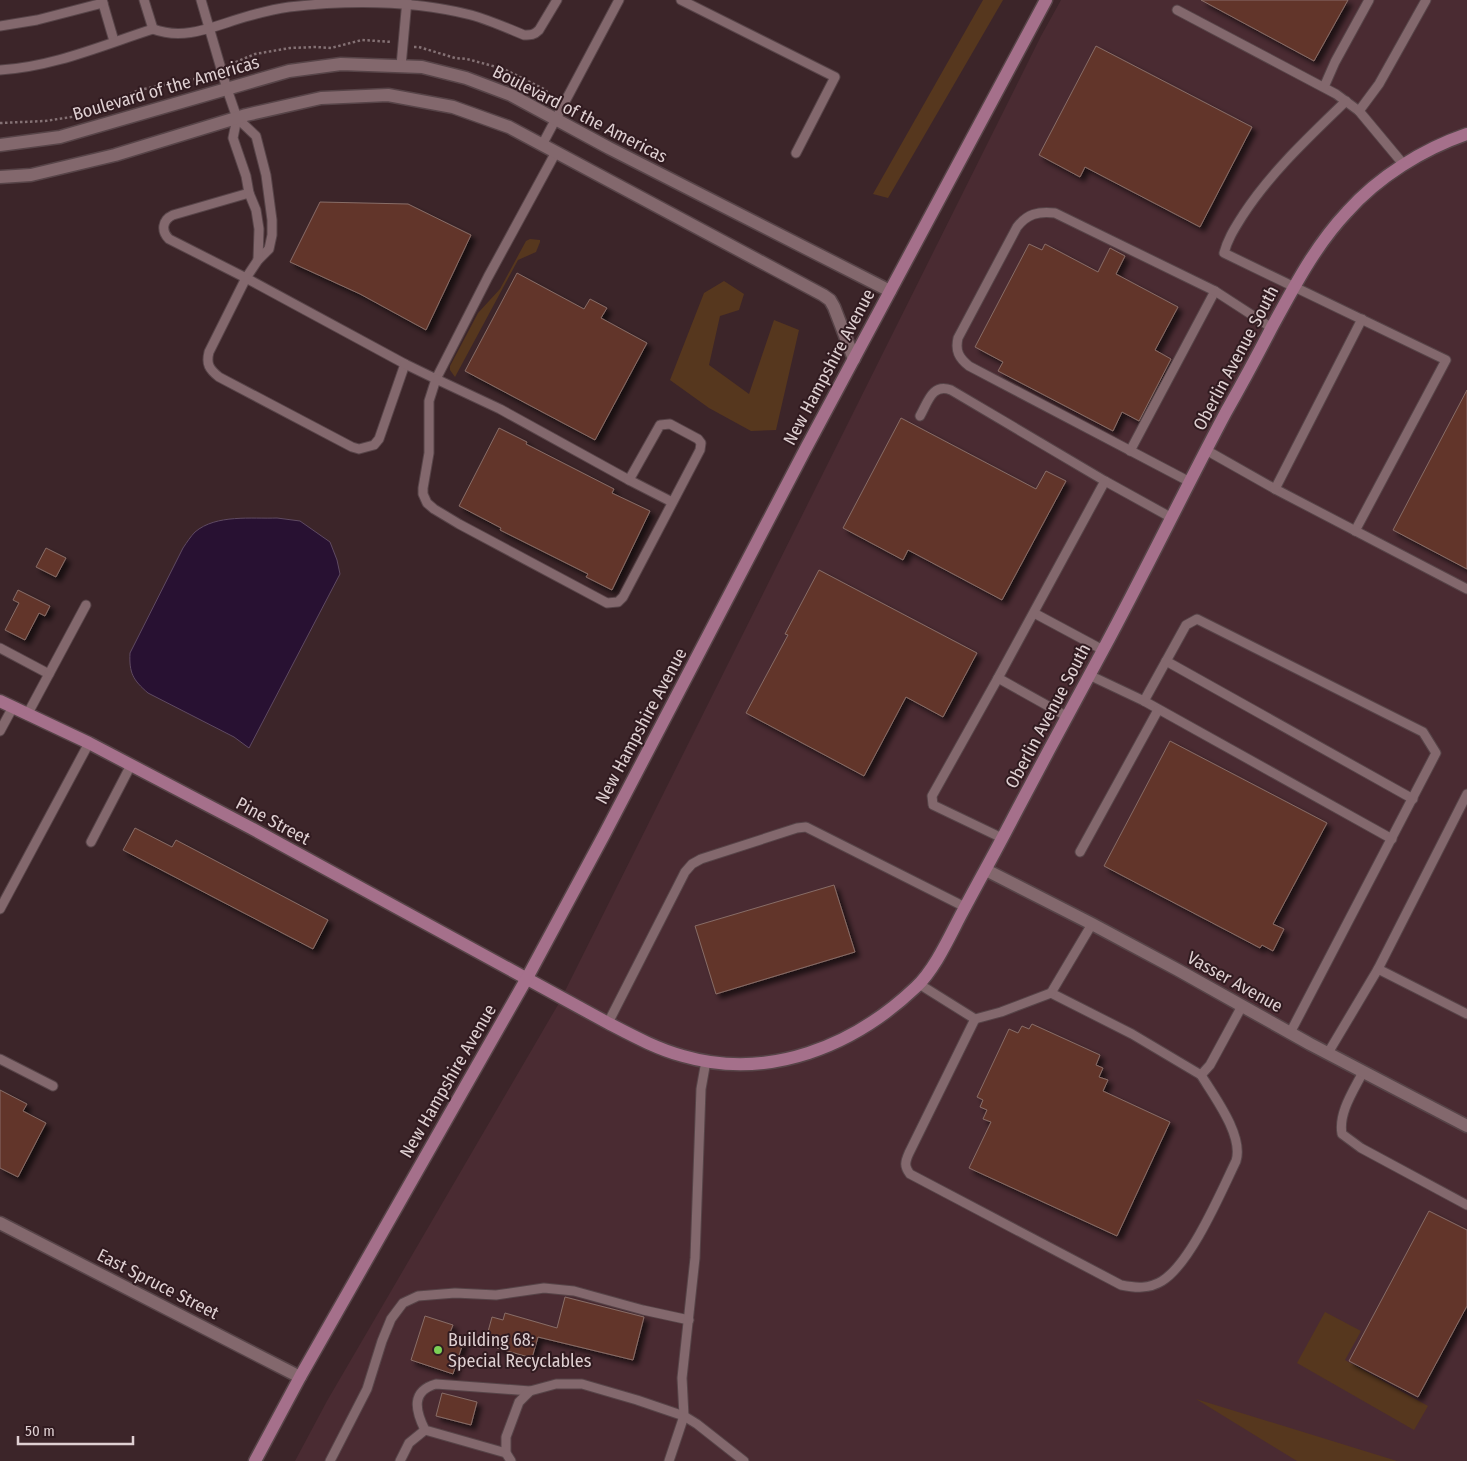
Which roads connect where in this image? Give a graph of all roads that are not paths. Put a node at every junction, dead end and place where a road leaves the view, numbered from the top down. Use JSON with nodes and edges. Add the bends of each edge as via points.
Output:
{"nodes":[{"id":1,"x":144,"y":0,"type":"edge"},
{"id":2,"x":201,"y":0,"type":"edge"},
{"id":3,"x":557,"y":0,"type":"edge"},
{"id":4,"x":618,"y":0,"type":"edge"},
{"id":5,"x":681,"y":0,"type":"edge"},
{"id":6,"x":1046,"y":0,"type":"edge"},
{"id":7,"x":1369,"y":0,"type":"edge"},
{"id":8,"x":1426,"y":0,"type":"edge"},
{"id":9,"x":102,"y":1,"type":"edge"},
{"id":10,"x":407,"y":2,"type":"edge"},
{"id":11,"x":285,"y":4,"type":"edge"},
{"id":12,"x":1177,"y":10,"type":"dead end"},
{"id":13,"x":0,"y":26,"type":"edge"},
{"id":14,"x":153,"y":29,"type":"junction"},
{"id":15,"x":209,"y":29,"type":"junction"},
{"id":16,"x":114,"y":42,"type":"junction"},
{"id":17,"x":401,"y":66,"type":"junction"},
{"id":18,"x":0,"y":70,"type":"edge"},
{"id":19,"x":1324,"y":87,"type":"junction"},
{"id":20,"x":226,"y":89,"type":"junction"},
{"id":21,"x":1346,"y":101,"type":"junction"},
{"id":22,"x":1359,"y":111,"type":"junction"},
{"id":23,"x":237,"y":118,"type":"junction"},
{"id":24,"x":556,"y":119,"type":"junction"},
{"id":25,"x":1467,"y":134,"type":"edge"},
{"id":26,"x":0,"y":145,"type":"edge"},
{"id":27,"x":542,"y":145,"type":"junction"},
{"id":28,"x":556,"y":152,"type":"junction"},
{"id":29,"x":796,"y":153,"type":"dead end"},
{"id":30,"x":1404,"y":165,"type":"junction"},
{"id":31,"x":0,"y":177,"type":"edge"},
{"id":32,"x":249,"y":193,"type":"junction"},
{"id":33,"x":258,"y":260,"type":"junction"},
{"id":34,"x":246,"y":278,"type":"junction"},
{"id":35,"x":1293,"y":287,"type":"junction"},
{"id":36,"x":890,"y":291,"type":"junction"},
{"id":37,"x":1215,"y":291,"type":"junction"},
{"id":38,"x":1362,"y":319,"type":"junction"},
{"id":39,"x":1272,"y":328,"type":"junction"},
{"id":40,"x":854,"y":359,"type":"junction"},
{"id":41,"x":405,"y":364,"type":"junction"},
{"id":42,"x":436,"y":379,"type":"junction"},
{"id":43,"x":920,"y":416,"type":"dead end"},
{"id":44,"x":1206,"y":450,"type":"junction"},
{"id":45,"x":1130,"y":451,"type":"junction"},
{"id":46,"x":629,"y":480,"type":"junction"},
{"id":47,"x":1105,"y":481,"type":"junction"},
{"id":48,"x":1190,"y":482,"type":"junction"},
{"id":49,"x":1275,"y":489,"type":"junction"},
{"id":50,"x":672,"y":502,"type":"junction"},
{"id":51,"x":1172,"y":518,"type":"junction"},
{"id":52,"x":1355,"y":531,"type":"junction"},
{"id":53,"x":1467,"y":589,"type":"edge"},
{"id":54,"x":86,"y":605,"type":"dead end"},
{"id":55,"x":1034,"y":613,"type":"junction"},
{"id":56,"x":0,"y":648,"type":"edge"},
{"id":57,"x":1103,"y":650,"type":"junction"},
{"id":58,"x":1166,"y":661,"type":"junction"},
{"id":59,"x":49,"y":674,"type":"junction"},
{"id":60,"x":1089,"y":675,"type":"junction"},
{"id":61,"x":998,"y":678,"type":"junction"},
{"id":62,"x":0,"y":701,"type":"edge"},
{"id":63,"x":1144,"y":701,"type":"junction"},
{"id":64,"x":13,"y":707,"type":"junction"},
{"id":65,"x":1158,"y":710,"type":"junction"},
{"id":66,"x":27,"y":715,"type":"junction"},
{"id":67,"x":1066,"y":716,"type":"junction"},
{"id":68,"x":0,"y":731,"type":"edge"},
{"id":69,"x":89,"y":743,"type":"junction"},
{"id":70,"x":131,"y":765,"type":"junction"},
{"id":71,"x":1467,"y":794,"type":"edge"},
{"id":72,"x":1413,"y":799,"type":"junction"},
{"id":73,"x":1002,"y":838,"type":"junction"},
{"id":74,"x":1392,"y":839,"type":"junction"},
{"id":75,"x":91,"y":842,"type":"dead end"},
{"id":76,"x":1080,"y":852,"type":"dead end"},
{"id":77,"x":986,"y":870,"type":"junction"},
{"id":78,"x":3,"y":897,"type":"edge"},
{"id":79,"x":965,"y":907,"type":"junction"},
{"id":80,"x":0,"y":909,"type":"edge"},
{"id":81,"x":1092,"y":924,"type":"junction"},
{"id":82,"x":1378,"y":969,"type":"junction"},
{"id":83,"x":527,"y":978,"type":"junction"},
{"id":84,"x":919,"y":984,"type":"junction"},
{"id":85,"x":1051,"y":993,"type":"junction"},
{"id":86,"x":1242,"y":1006,"type":"junction"},
{"id":87,"x":1467,"y":1014,"type":"edge"},
{"id":88,"x":975,"y":1019,"type":"junction"},
{"id":89,"x":608,"y":1023,"type":"junction"},
{"id":90,"x":1290,"y":1033,"type":"junction"},
{"id":91,"x":1328,"y":1053,"type":"junction"},
{"id":92,"x":0,"y":1059,"type":"edge"},
{"id":93,"x":706,"y":1062,"type":"junction"},
{"id":94,"x":1363,"y":1072,"type":"junction"},
{"id":95,"x":1201,"y":1075,"type":"junction"},
{"id":96,"x":54,"y":1086,"type":"dead end"},
{"id":97,"x":1467,"y":1126,"type":"edge"},
{"id":98,"x":1467,"y":1206,"type":"edge"},
{"id":99,"x":0,"y":1223,"type":"edge"},
{"id":100,"x":689,"y":1320,"type":"junction"},
{"id":101,"x":300,"y":1377,"type":"junction"},
{"id":102,"x":530,"y":1391,"type":"junction"},
{"id":103,"x":684,"y":1416,"type":"junction"},
{"id":104,"x":425,"y":1430,"type":"junction"},
{"id":105,"x":508,"y":1457,"type":"edge"},
{"id":106,"x":255,"y":1461,"type":"edge"},
{"id":107,"x":330,"y":1461,"type":"edge"},
{"id":108,"x":400,"y":1461,"type":"edge"},
{"id":109,"x":668,"y":1461,"type":"edge"},
{"id":110,"x":744,"y":1461,"type":"edge"}],
"edges":[{"from":1,"to":14,"type":"lane"},
{"from":2,"to":15,"type":"lane"},
{"from":3,"to":10,"type":"lane","via":[[536,34],[530,35],[471,16]]},
{"from":4,"to":24,"type":"lane"},
{"from":5,"to":29,"type":"lane","via":[[835,77]]},
{"from":6,"to":36,"type":"street","name":"New Hampshire Avenue"},
{"from":7,"to":19,"type":"lane","via":[[1334,62]]},
{"from":8,"to":22,"type":"lane","via":[[1379,84]]},
{"from":9,"to":13,"type":"lane","via":[[36,20]]},
{"from":9,"to":16,"type":"lane"},
{"from":10,"to":11,"type":"lane"},
{"from":10,"to":17,"type":"lane"},
{"from":11,"to":15,"type":"lane"},
{"from":12,"to":19,"type":"lane"},
{"from":14,"to":15,"type":"lane","via":[[175,35]]},
{"from":14,"to":16,"type":"lane"},
{"from":15,"to":20,"type":"lane"},
{"from":16,"to":18,"type":"lane","via":[[63,59]]},
{"from":17,"to":20,"type":"street","name":"Boulevard of the Americas","via":[[341,64],[289,71]]},
{"from":17,"to":24,"type":"street","name":"Boulevard of the Americas","via":[[422,67],[466,78],[511,95]]},
{"from":19,"to":21,"type":"lane"},
{"from":20,"to":23,"type":"lane"},
{"from":20,"to":26,"type":"street","name":"Boulevard of the Americas","via":[[60,137]]},
{"from":21,"to":22,"type":"lane"},
{"from":21,"to":35,"type":"lane","via":[[1279,167],[1251,202],[1228,239],[1224,253]]},
{"from":22,"to":30,"type":"lane"},
{"from":23,"to":27,"type":"street","via":[[322,98],[388,95],[453,107],[509,127]]},
{"from":23,"to":31,"type":"street","via":[[115,155],[31,174]]},
{"from":23,"to":32,"type":"lane","via":[[233,138]]},
{"from":23,"to":33,"type":"lane","via":[[256,136],[272,207],[272,234],[268,249]]},
{"from":24,"to":27,"type":"lane"},
{"from":24,"to":36,"type":"street","name":"Boulevard of the Americas"},
{"from":25,"to":30,"type":"street","name":"Oberlin Avenue South"},
{"from":27,"to":28,"type":"street"},
{"from":28,"to":40,"type":"street","via":[[823,295],[834,307]]},
{"from":28,"to":42,"type":"lane"},
{"from":30,"to":35,"type":"street","name":"Oberlin Avenue South","via":[[1346,213]]},
{"from":32,"to":33,"type":"lane","via":[[259,229]]},
{"from":32,"to":34,"type":"lane","via":[[173,215],[164,222],[165,235],[169,239]]},
{"from":33,"to":34,"type":"lane"},
{"from":34,"to":41,"type":"lane"},
{"from":34,"to":41,"type":"lane","via":[[209,352],[208,366],[219,376],[359,449],[374,445],[379,439]]},
{"from":35,"to":38,"type":"lane"},
{"from":35,"to":39,"type":"street","name":"Oberlin Avenue South"},
{"from":36,"to":40,"type":"street","name":"New Hampshire Avenue"},
{"from":37,"to":39,"type":"lane"},
{"from":37,"to":45,"type":"lane"},
{"from":37,"to":45,"type":"lane","via":[[1055,214],[1032,214],[1023,219],[1012,235],[958,338],[958,354],[969,366]]},
{"from":38,"to":49,"type":"lane"},
{"from":38,"to":52,"type":"lane","via":[[1446,360]]},
{"from":39,"to":44,"type":"street","name":"Oberlin Avenue South"},
{"from":40,"to":83,"type":"street","name":"New Hampshire Avenue"},
{"from":41,"to":42,"type":"lane"},
{"from":42,"to":46,"type":"lane","via":[[500,409]]},
{"from":42,"to":50,"type":"lane","via":[[429,401],[429,453],[423,488],[427,503],[458,524],[607,603],[618,602],[623,597]]},
{"from":43,"to":47,"type":"lane","via":[[934,392],[944,387]]},
{"from":44,"to":48,"type":"street","name":"Oberlin Avenue South"},
{"from":44,"to":49,"type":"lane"},
{"from":45,"to":48,"type":"lane"},
{"from":46,"to":50,"type":"lane"},
{"from":46,"to":50,"type":"lane","via":[[660,426],[670,424],[696,437],[701,443],[700,450]]},
{"from":47,"to":51,"type":"lane"},
{"from":47,"to":55,"type":"lane"},
{"from":48,"to":51,"type":"street","name":"Oberlin Avenue South"},
{"from":49,"to":52,"type":"lane"},
{"from":51,"to":57,"type":"street","name":"Oberlin Avenue South"},
{"from":52,"to":53,"type":"lane"},
{"from":54,"to":59,"type":"lane"},
{"from":55,"to":57,"type":"lane"},
{"from":55,"to":61,"type":"lane"},
{"from":56,"to":59,"type":"lane"},
{"from":57,"to":60,"type":"street","name":"Oberlin Avenue South"},
{"from":58,"to":63,"type":"lane"},
{"from":58,"to":72,"type":"lane"},
{"from":58,"to":72,"type":"lane","via":[[1186,625],[1197,619],[1423,732],[1436,753]]},
{"from":59,"to":66,"type":"lane"},
{"from":60,"to":63,"type":"lane"},
{"from":60,"to":67,"type":"street","name":"Oberlin Avenue South"},
{"from":61,"to":67,"type":"lane"},
{"from":61,"to":73,"type":"lane","via":[[932,796],[933,805]]},
{"from":62,"to":64,"type":"street","name":"Pine Street"},
{"from":63,"to":65,"type":"lane"},
{"from":64,"to":66,"type":"street","name":"Pine Street"},
{"from":64,"to":68,"type":"lane"},
{"from":65,"to":74,"type":"lane"},
{"from":65,"to":76,"type":"lane"},
{"from":66,"to":69,"type":"street","name":"Pine Street"},
{"from":67,"to":73,"type":"street","name":"Oberlin Avenue South"},
{"from":69,"to":70,"type":"street","name":"Pine Street"},
{"from":69,"to":78,"type":"lane"},
{"from":70,"to":75,"type":"lane"},
{"from":70,"to":83,"type":"street","name":"Pine Street"},
{"from":71,"to":82,"type":"lane"},
{"from":72,"to":74,"type":"lane"},
{"from":73,"to":77,"type":"street","name":"Oberlin Avenue South"},
{"from":74,"to":90,"type":"lane"},
{"from":77,"to":79,"type":"street","name":"Oberlin Avenue South"},
{"from":77,"to":81,"type":"street","name":"Vasser Avenue"},
{"from":78,"to":80,"type":"lane"},
{"from":79,"to":84,"type":"street","name":"Oberlin Avenue South"},
{"from":79,"to":89,"type":"lane","via":[[806,827],[709,856],[692,864],[685,872]]},
{"from":81,"to":85,"type":"lane"},
{"from":81,"to":86,"type":"street","name":"Vasser Avenue"},
{"from":82,"to":87,"type":"lane"},
{"from":82,"to":91,"type":"lane"},
{"from":83,"to":89,"type":"street","name":"Oberlin Avenue South"},
{"from":83,"to":101,"type":"street","name":"New Hampshire Avenue"},
{"from":84,"to":88,"type":"lane"},
{"from":84,"to":93,"type":"street","name":"Oberlin Avenue South","via":[[861,1029],[823,1048],[769,1064]]},
{"from":85,"to":88,"type":"lane"},
{"from":85,"to":95,"type":"lane","via":[[1132,1034]]},
{"from":86,"to":90,"type":"street","name":"Vasser Avenue"},
{"from":86,"to":95,"type":"lane","via":[[1210,1065]]},
{"from":88,"to":95,"type":"lane","via":[[905,1167],[910,1174],[1121,1285],[1142,1288],[1162,1281],[1181,1263],[1236,1161],[1239,1147],[1236,1135]]},
{"from":89,"to":93,"type":"street","name":"Oberlin Avenue South","via":[[666,1051]]},
{"from":90,"to":91,"type":"street","name":"Vasser Avenue"},
{"from":91,"to":94,"type":"street","name":"Vasser Avenue"},
{"from":92,"to":96,"type":"lane"},
{"from":93,"to":100,"type":"lane","via":[[701,1089],[695,1258]]},
{"from":94,"to":97,"type":"street","name":"Vasser Avenue"},
{"from":94,"to":98,"type":"lane","via":[[1340,1124],[1342,1134],[1361,1148]]},
{"from":99,"to":101,"type":"street","name":"East Spruce Street"},
{"from":100,"to":103,"type":"lane","via":[[682,1378]]},
{"from":100,"to":107,"type":"lane","via":[[574,1291],[544,1288],[496,1295],[455,1293],[418,1296],[403,1303],[391,1318],[367,1389]]},
{"from":101,"to":106,"type":"street","name":"New Hampshire Avenue"},
{"from":102,"to":103,"type":"lane","via":[[556,1384],[582,1384]]},
{"from":102,"to":104,"type":"lane","via":[[436,1384],[426,1387],[417,1405]]},
{"from":102,"to":105,"type":"lane","via":[[519,1402],[506,1437]]},
{"from":103,"to":109,"type":"lane"},
{"from":103,"to":110,"type":"lane"},
{"from":104,"to":105,"type":"lane"},
{"from":104,"to":108,"type":"lane","via":[[409,1443]]}]}
